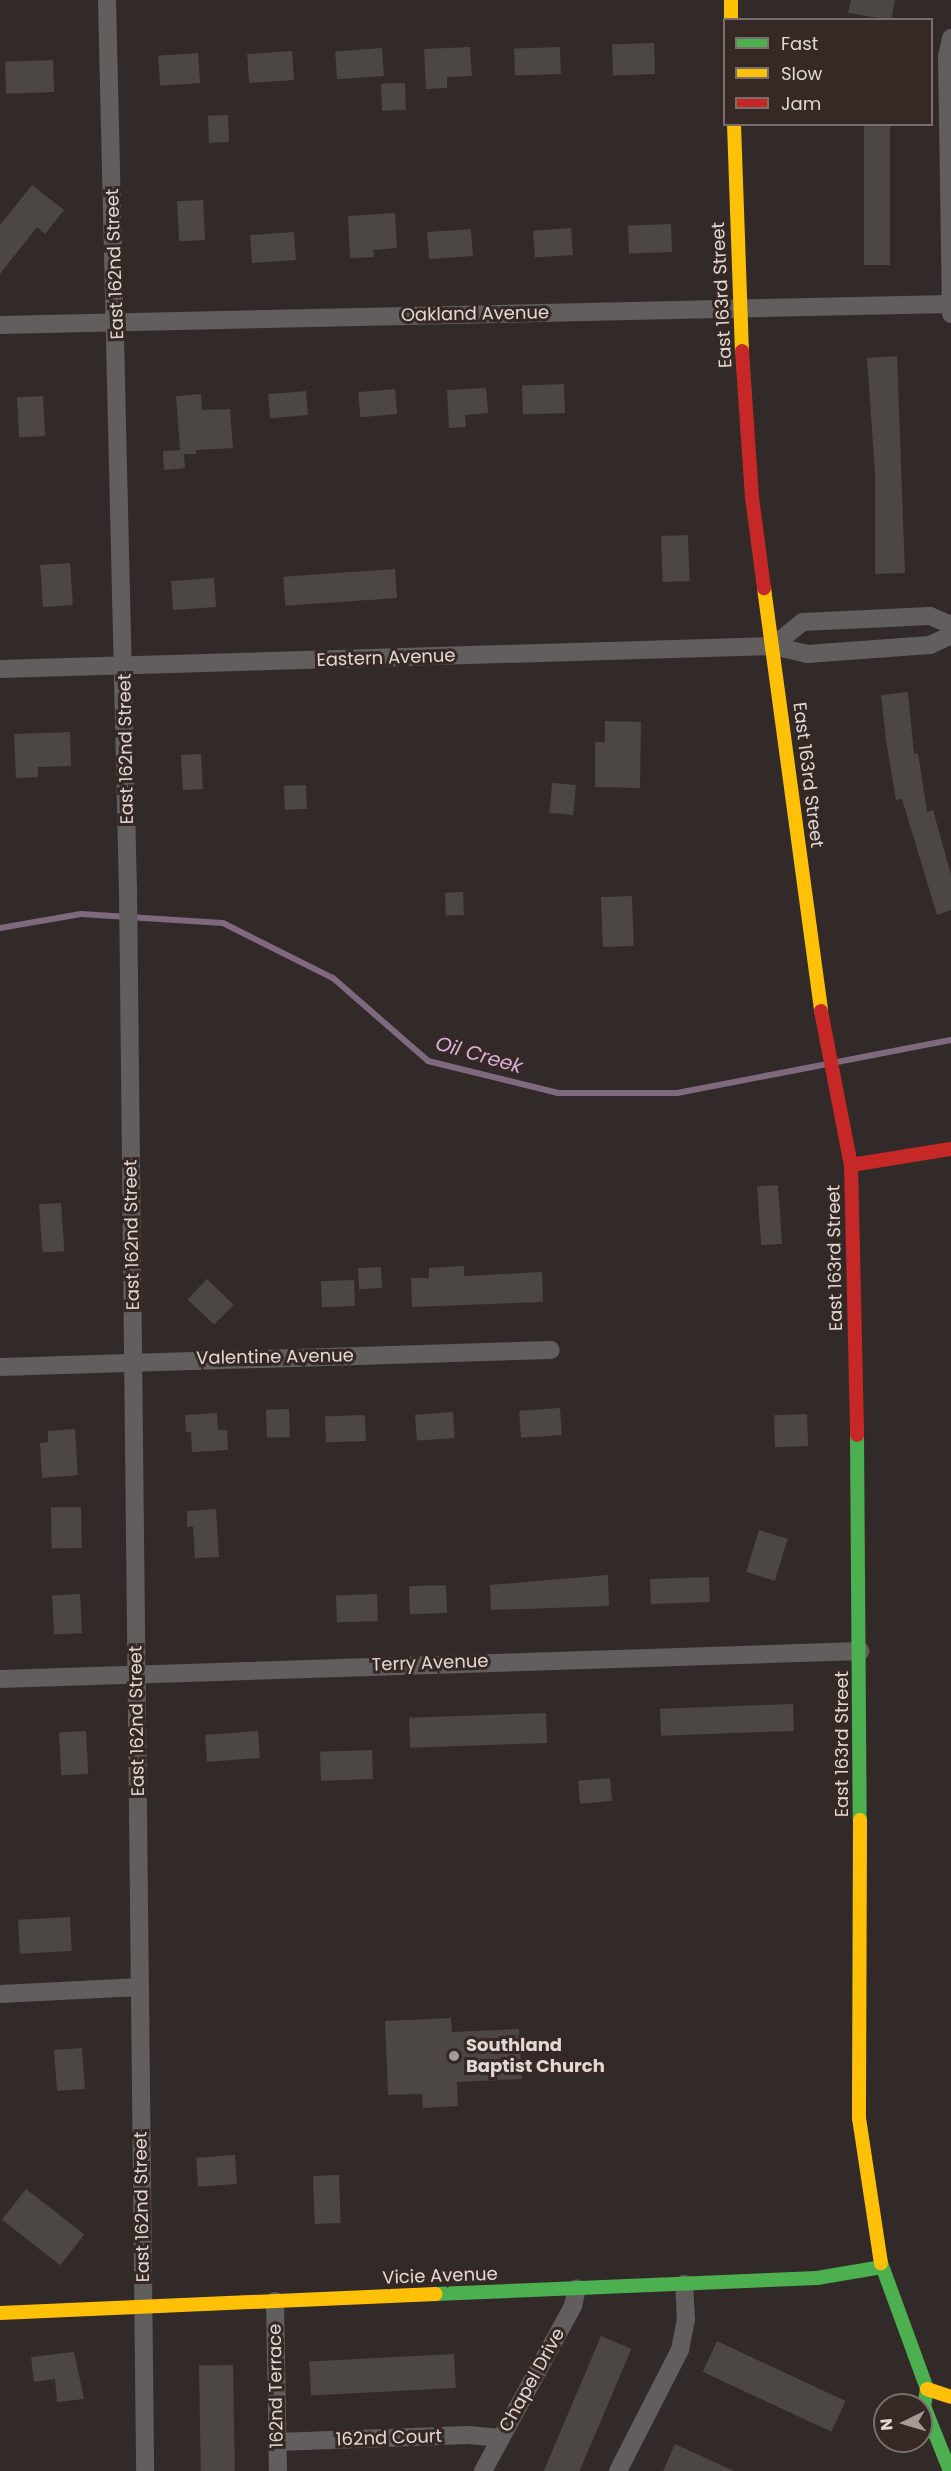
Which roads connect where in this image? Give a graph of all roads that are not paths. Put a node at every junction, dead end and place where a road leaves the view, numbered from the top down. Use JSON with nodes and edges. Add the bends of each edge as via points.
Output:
{"nodes":[{"id":1,"x":107,"y":0,"type":"edge"},
{"id":2,"x":731,"y":0,"type":"edge"},
{"id":3,"x":731,"y":18,"type":"edge"},
{"id":4,"x":951,"y":38,"type":"edge"},
{"id":5,"x":734,"y":126,"type":"edge"},
{"id":6,"x":951,"y":304,"type":"edge"},
{"id":7,"x":739,"y":307,"type":"junction"},
{"id":8,"x":951,"y":314,"type":"edge"},
{"id":9,"x":117,"y":322,"type":"junction"},
{"id":10,"x":0,"y":325,"type":"edge"},
{"id":11,"x":951,"y":625,"type":"edge"},
{"id":12,"x":951,"y":635,"type":"edge"},
{"id":13,"x":773,"y":646,"type":"junction"},
{"id":14,"x":124,"y":666,"type":"junction"},
{"id":15,"x":0,"y":669,"type":"edge"},
{"id":16,"x":951,"y":1149,"type":"edge"},
{"id":17,"x":851,"y":1165,"type":"junction"},
{"id":18,"x":550,"y":1350,"type":"dead end"},
{"id":19,"x":133,"y":1361,"type":"junction"},
{"id":20,"x":0,"y":1367,"type":"edge"},
{"id":21,"x":861,"y":1651,"type":"junction"},
{"id":22,"x":136,"y":1672,"type":"junction"},
{"id":23,"x":0,"y":1679,"type":"edge"},
{"id":24,"x":140,"y":1987,"type":"junction"},
{"id":25,"x":0,"y":1994,"type":"edge"},
{"id":26,"x":882,"y":2267,"type":"junction"},
{"id":27,"x":684,"y":2284,"type":"junction"},
{"id":28,"x":577,"y":2288,"type":"junction"},
{"id":29,"x":275,"y":2301,"type":"junction"},
{"id":30,"x":143,"y":2307,"type":"junction"},
{"id":31,"x":0,"y":2313,"type":"edge"},
{"id":32,"x":927,"y":2389,"type":"junction"},
{"id":33,"x":951,"y":2397,"type":"edge"},
{"id":34,"x":501,"y":2438,"type":"junction"},
{"id":35,"x":278,"y":2442,"type":"junction"},
{"id":36,"x":145,"y":2471,"type":"edge"},
{"id":37,"x":278,"y":2471,"type":"edge"},
{"id":38,"x":483,"y":2471,"type":"edge"},
{"id":39,"x":618,"y":2471,"type":"edge"},
{"id":40,"x":950,"y":2471,"type":"edge"}],
"edges":[{"from":1,"to":9,"type":"street","name":"East 162nd Street"},
{"from":2,"to":3,"type":"street"},
{"from":4,"to":6,"type":"street","via":[[947,57]]},
{"from":5,"to":7,"type":"street","name":"East 163rd Street"},
{"from":6,"to":7,"type":"street","name":"Oakland Avenue"},
{"from":6,"to":8,"type":"street"},
{"from":7,"to":9,"type":"street","name":"Oakland Avenue"},
{"from":7,"to":13,"type":"street","name":"East 163rd Street","via":[[752,497]]},
{"from":9,"to":10,"type":"street","name":"Oakland Avenue"},
{"from":9,"to":14,"type":"street","name":"East 162nd Street"},
{"from":11,"to":13,"type":"street","via":[[930,616],[803,622]]},
{"from":12,"to":13,"type":"street","name":"Eastern Avenue","via":[[930,645],[807,654]]},
{"from":13,"to":14,"type":"street","name":"Eastern Avenue"},
{"from":13,"to":17,"type":"street","name":"East 163rd Street","via":[[819,1002]]},
{"from":14,"to":15,"type":"street","name":"Eastern Avenue"},
{"from":14,"to":19,"type":"street","name":"East 162nd Street"},
{"from":16,"to":17,"type":"street"},
{"from":17,"to":21,"type":"street","name":"East 163rd Street"},
{"from":18,"to":19,"type":"street","name":"Valentine Avenue"},
{"from":19,"to":20,"type":"street","name":"Valentine Avenue"},
{"from":19,"to":22,"type":"street","name":"East 162nd Street"},
{"from":21,"to":22,"type":"street","name":"Terry Avenue"},
{"from":21,"to":26,"type":"street","name":"East 163rd Street","via":[[859,2118]]},
{"from":22,"to":23,"type":"street","name":"Terry Avenue"},
{"from":22,"to":24,"type":"street","name":"East 162nd Street"},
{"from":24,"to":25,"type":"street"},
{"from":24,"to":30,"type":"street","name":"East 162nd Street"},
{"from":26,"to":27,"type":"street","name":"Vicie Avenue","via":[[817,2278]]},
{"from":26,"to":32,"type":"street","name":"East 163rd Street"},
{"from":27,"to":28,"type":"street","name":"Vicie Avenue"},
{"from":27,"to":39,"type":"street","via":[[686,2320],[680,2350],[664,2388]]},
{"from":28,"to":29,"type":"street","name":"Vicie Avenue"},
{"from":28,"to":34,"type":"street","name":"Chapel Drive","via":[[573,2306]]},
{"from":29,"to":30,"type":"street","name":"Vicie Avenue"},
{"from":29,"to":35,"type":"street","name":"162nd Terrace"},
{"from":30,"to":31,"type":"street","name":"Vicie Avenue"},
{"from":30,"to":36,"type":"street","name":"East 162nd Street"},
{"from":32,"to":33,"type":"street"},
{"from":32,"to":40,"type":"street","name":"East 163rd Street","via":[[924,2406]]},
{"from":34,"to":35,"type":"street","name":"162nd Court","via":[[468,2435]]},
{"from":34,"to":38,"type":"street","name":"Chapel Drive"},
{"from":35,"to":37,"type":"street","name":"162nd Terrace"}]}
